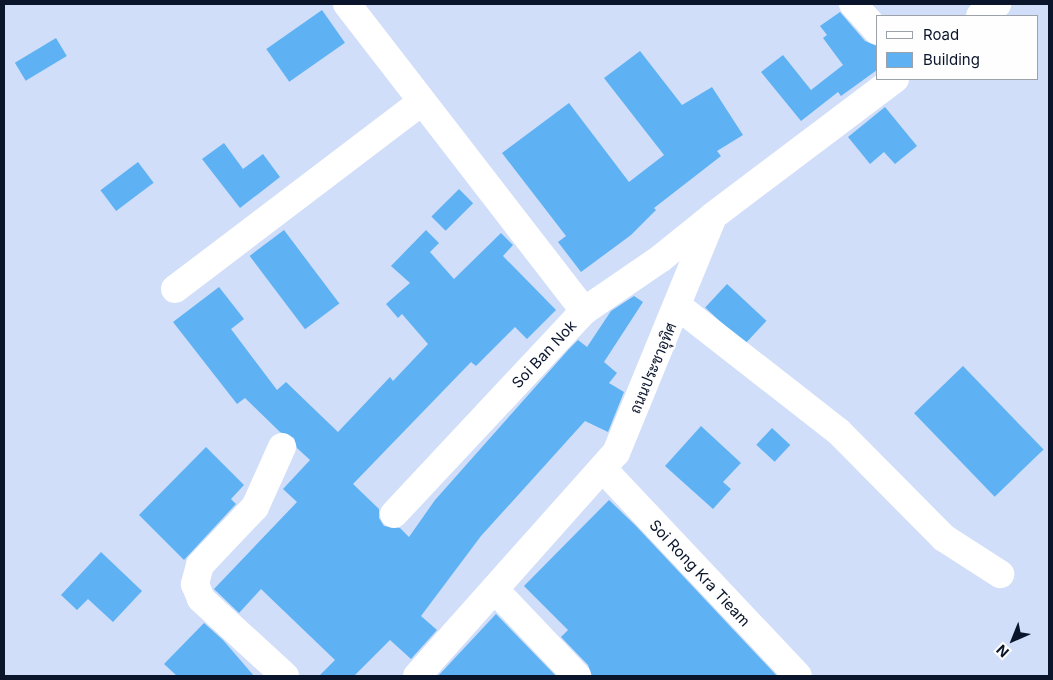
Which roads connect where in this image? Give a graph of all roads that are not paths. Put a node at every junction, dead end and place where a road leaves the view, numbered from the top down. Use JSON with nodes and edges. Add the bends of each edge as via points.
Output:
{"nodes":[{"id":1,"x":347,"y":4,"type":"edge"},
{"id":2,"x":853,"y":4,"type":"edge"},
{"id":3,"x":997,"y":4,"type":"edge"},
{"id":4,"x":981,"y":15,"type":"edge"},
{"id":5,"x":876,"y":30,"type":"edge"},
{"id":6,"x":894,"y":80,"type":"edge"},
{"id":7,"x":421,"y":102,"type":"junction"},
{"id":8,"x":713,"y":216,"type":"junction"},
{"id":9,"x":175,"y":289,"type":"dead end"},
{"id":10,"x":679,"y":307,"type":"junction"},
{"id":11,"x":584,"y":311,"type":"junction"},
{"id":12,"x":282,"y":447,"type":"dead end"},
{"id":13,"x":603,"y":469,"type":"junction"},
{"id":14,"x":394,"y":514,"type":"dead end"},
{"id":15,"x":1000,"y":574,"type":"dead end"},
{"id":16,"x":495,"y":590,"type":"junction"},
{"id":17,"x":285,"y":676,"type":"edge"},
{"id":18,"x":416,"y":676,"type":"edge"},
{"id":19,"x":577,"y":676,"type":"edge"},
{"id":20,"x":798,"y":676,"type":"edge"}],
"edges":[{"from":1,"to":7,"type":"street"},
{"from":2,"to":5,"type":"street"},
{"from":3,"to":4,"type":"street"},
{"from":6,"to":8,"type":"street"},
{"from":7,"to":9,"type":"street"},
{"from":7,"to":11,"type":"street"},
{"from":8,"to":10,"type":"street","name":"ถนนประชาอุทิศ"},
{"from":8,"to":11,"type":"street","name":"Soi Ban Nok","via":[[660,259]]},
{"from":10,"to":13,"type":"street","name":"ถนนประชาอุทิศ","via":[[616,453]]},
{"from":10,"to":15,"type":"street","via":[[839,432],[944,538]]},
{"from":11,"to":14,"type":"street","name":"Soi Ban Nok"},
{"from":12,"to":17,"type":"street","via":[[255,507],[200,566],[195,584],[200,599]]},
{"from":13,"to":16,"type":"street","name":"ถนนประชาอุทิศ"},
{"from":13,"to":20,"type":"street","name":"Soi Rong Kra Tieam"},
{"from":16,"to":18,"type":"street","name":"ถนนประชาอุทิศ"},
{"from":16,"to":19,"type":"street"}]}
